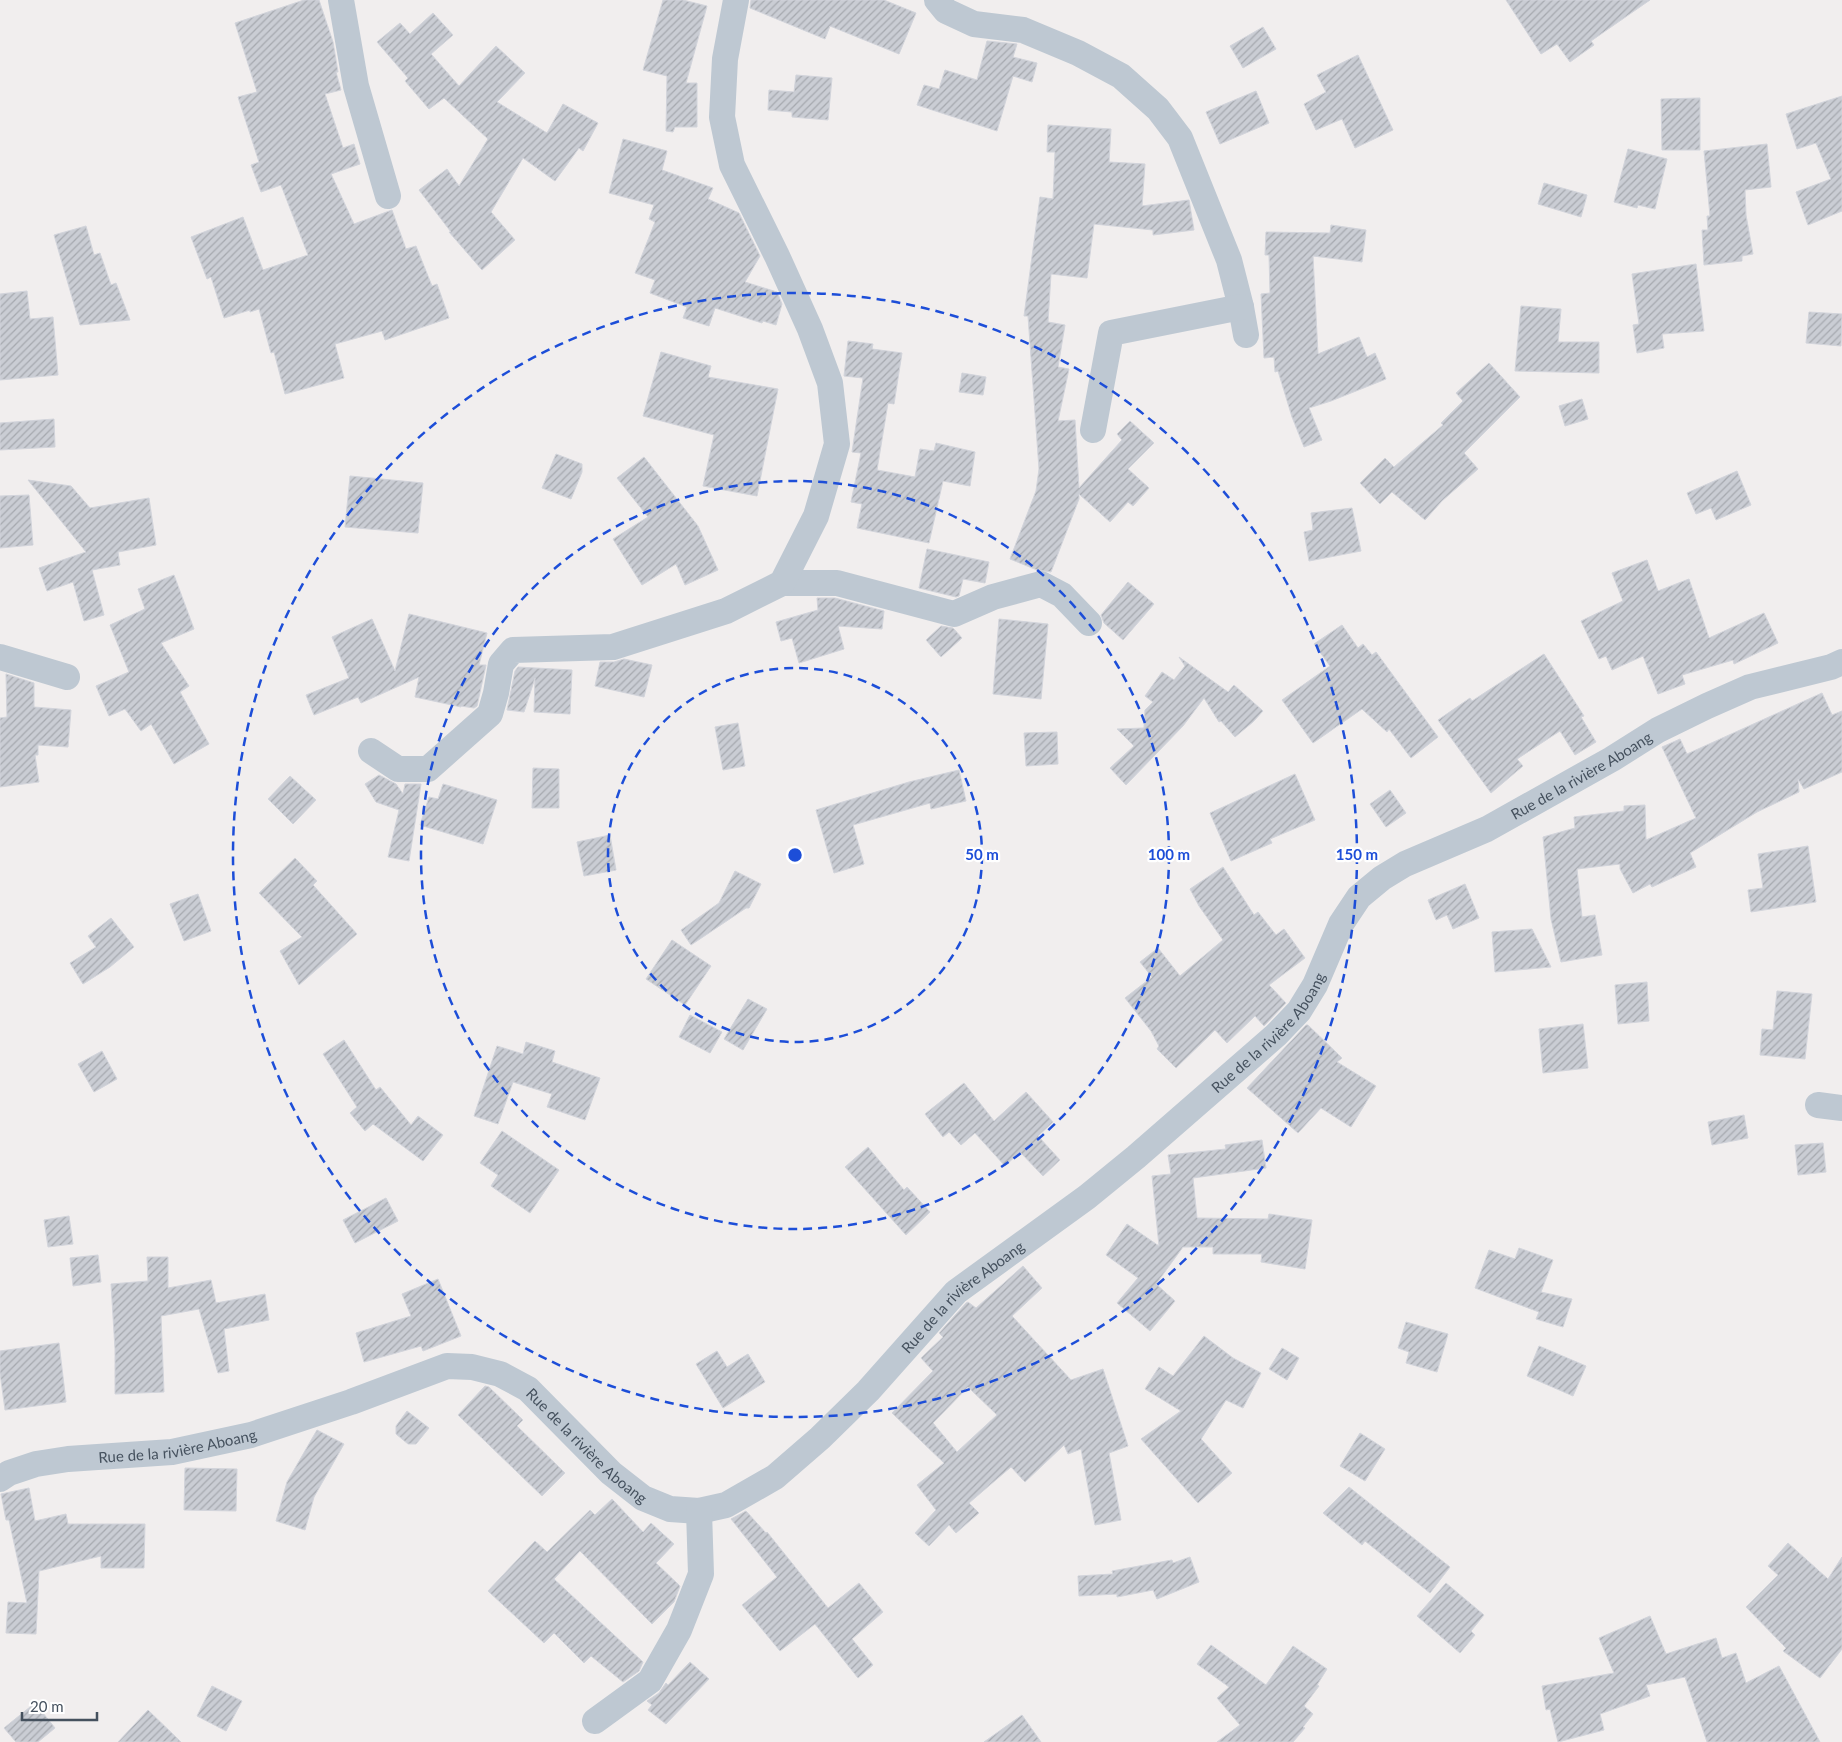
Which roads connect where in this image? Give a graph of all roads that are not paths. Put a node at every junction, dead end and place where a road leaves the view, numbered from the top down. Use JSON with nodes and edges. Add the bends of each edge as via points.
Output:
{"nodes":[{"id":1,"x":341,"y":0,"type":"edge"},
{"id":2,"x":736,"y":0,"type":"edge"},
{"id":3,"x":937,"y":0,"type":"edge"},
{"id":4,"x":388,"y":196,"type":"dead end"},
{"id":5,"x":1241,"y":307,"type":"junction"},
{"id":6,"x":1246,"y":334,"type":"dead end"},
{"id":7,"x":1093,"y":430,"type":"dead end"},
{"id":8,"x":782,"y":583,"type":"junction"},
{"id":9,"x":1089,"y":623,"type":"dead end"},
{"id":10,"x":0,"y":657,"type":"edge"},
{"id":11,"x":1842,"y":662,"type":"edge"},
{"id":12,"x":67,"y":677,"type":"dead end"},
{"id":13,"x":371,"y":751,"type":"dead end"},
{"id":14,"x":0,"y":1479,"type":"edge"},
{"id":15,"x":699,"y":1512,"type":"junction"},
{"id":16,"x":595,"y":1721,"type":"dead end"}],
"edges":[{"from":1,"to":4,"type":"street","via":[[356,86]]},
{"from":2,"to":8,"type":"street","via":[[725,59],[722,117],[732,165],[810,329],[830,383],[837,444],[816,516]]},
{"from":3,"to":5,"type":"street","via":[[946,11],[974,24],[1023,30],[1078,53],[1121,76],[1158,109],[1180,138],[1229,260]]},
{"from":5,"to":6,"type":"street"},
{"from":5,"to":7,"type":"street","via":[[1111,333]]},
{"from":8,"to":9,"type":"street","via":[[837,583],[954,614],[993,597],[1041,584],[1062,595]]},
{"from":8,"to":13,"type":"street","via":[[726,612],[613,647],[513,650],[501,664],[490,714],[428,769],[398,770]]},
{"from":10,"to":12,"type":"street"},
{"from":11,"to":15,"type":"street","name":"Rue de la rivière Aboang","via":[[1750,688],[1707,706],[1658,730],[1487,829],[1405,864],[1382,878],[1359,898],[1341,924],[1315,985],[1299,1011],[1276,1035],[1087,1198],[956,1292],[868,1391],[775,1477],[726,1505]]},
{"from":14,"to":15,"type":"street","name":"Rue de la rivière Aboang","via":[[36,1464],[172,1452],[251,1435],[448,1366],[472,1367],[500,1374],[528,1390],[611,1473],[643,1498],[670,1509]]},
{"from":15,"to":16,"type":"street","via":[[701,1574],[679,1630],[650,1681]]}]}
